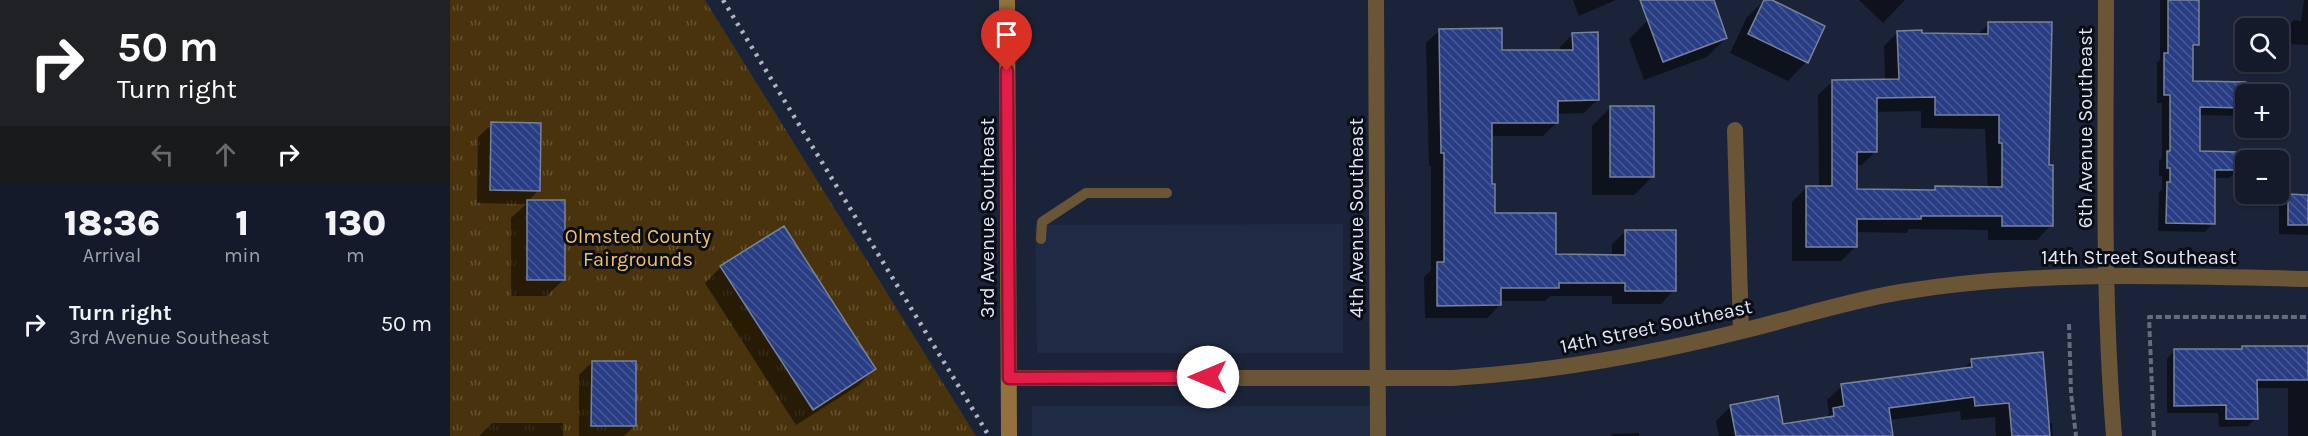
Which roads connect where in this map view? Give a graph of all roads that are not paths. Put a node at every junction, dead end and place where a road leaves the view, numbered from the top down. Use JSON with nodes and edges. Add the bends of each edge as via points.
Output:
{"nodes":[{"id":1,"x":1007,"y":0,"type":"edge"},
{"id":2,"x":1376,"y":0,"type":"edge"},
{"id":3,"x":2106,"y":0,"type":"edge"},
{"id":4,"x":1735,"y":130,"type":"dead end"},
{"id":5,"x":1167,"y":193,"type":"dead end"},
{"id":6,"x":1041,"y":239,"type":"dead end"},
{"id":7,"x":2106,"y":275,"type":"junction"},
{"id":8,"x":2308,"y":279,"type":"edge"},
{"id":9,"x":1741,"y":331,"type":"junction"},
{"id":10,"x":1378,"y":377,"type":"junction"},
{"id":11,"x":1009,"y":378,"type":"junction"},
{"id":12,"x":1009,"y":436,"type":"edge"},
{"id":13,"x":1378,"y":436,"type":"edge"},
{"id":14,"x":2114,"y":436,"type":"edge"}],
"edges":[{"from":1,"to":11,"type":"main road","name":"3rd Avenue Southeast"},
{"from":2,"to":10,"type":"street","name":"4th Avenue Southeast"},
{"from":3,"to":7,"type":"street","name":"6th Avenue Southeast"},
{"from":4,"to":9,"type":"street"},
{"from":5,"to":6,"type":"lane","via":[[1086,193],[1042,222]]},
{"from":7,"to":8,"type":"street","name":"14th Street Southeast"},
{"from":7,"to":9,"type":"street","name":"14th Street Southeast","via":[[1901,292]]},
{"from":7,"to":14,"type":"street","name":"6th Avenue Southeast"},
{"from":9,"to":10,"type":"street","name":"14th Street Southeast","via":[[1562,368],[1452,378]]},
{"from":10,"to":11,"type":"street","name":"14th Street Southeast"},
{"from":10,"to":13,"type":"street","name":"4th Avenue Southeast"},
{"from":11,"to":12,"type":"main road","name":"3rd Avenue Southeast"}]}
